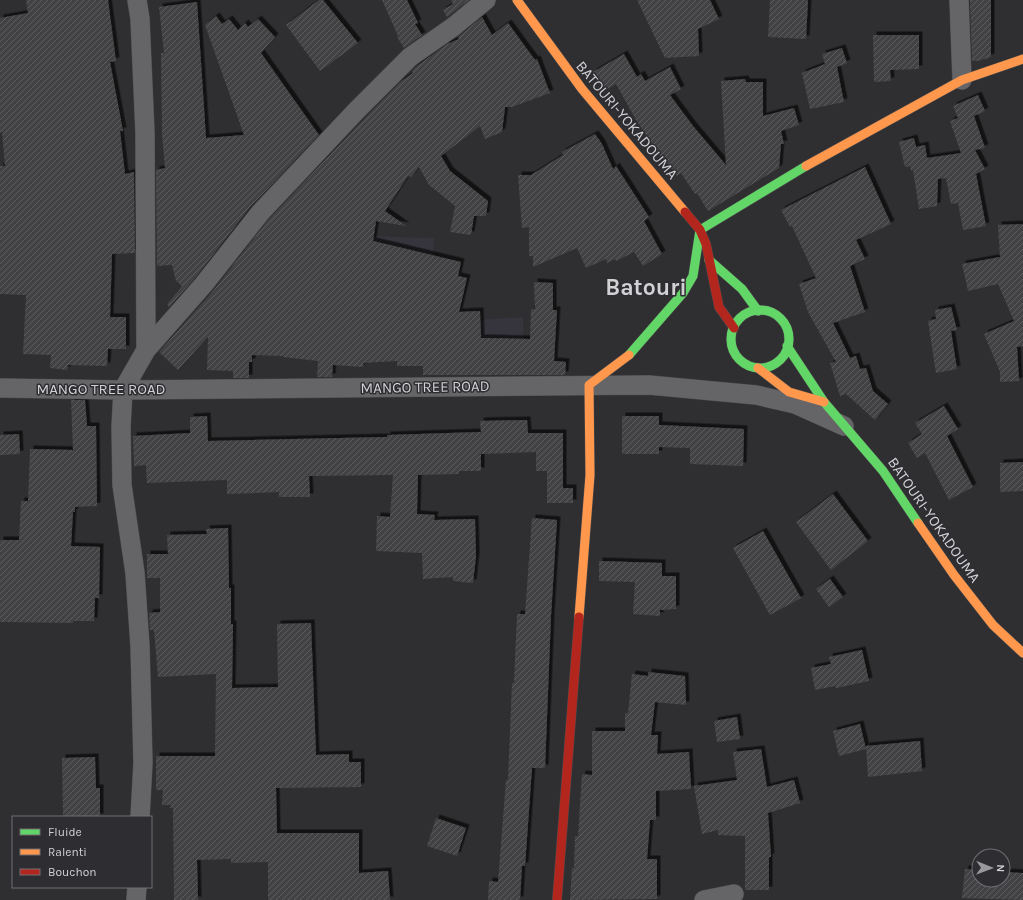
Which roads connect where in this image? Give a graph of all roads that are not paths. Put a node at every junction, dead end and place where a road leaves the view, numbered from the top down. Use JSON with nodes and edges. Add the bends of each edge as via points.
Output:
{"nodes":[{"id":1,"x":137,"y":0,"type":"edge"},
{"id":2,"x":486,"y":0,"type":"edge"},
{"id":3,"x":517,"y":0,"type":"edge"},
{"id":4,"x":959,"y":0,"type":"edge"},
{"id":5,"x":1023,"y":59,"type":"edge"},
{"id":6,"x":962,"y":80,"type":"junction"},
{"id":7,"x":700,"y":230,"type":"junction"},
{"id":8,"x":709,"y":260,"type":"junction"},
{"id":9,"x":758,"y":311,"type":"junction"},
{"id":10,"x":734,"y":328,"type":"junction"},
{"id":11,"x":787,"y":346,"type":"junction"},
{"id":12,"x":146,"y":350,"type":"junction"},
{"id":13,"x":758,"y":368,"type":"junction"},
{"id":14,"x":590,"y":385,"type":"junction"},
{"id":15,"x":0,"y":388,"type":"edge"},
{"id":16,"x":124,"y":390,"type":"junction"},
{"id":17,"x":824,"y":402,"type":"junction"},
{"id":18,"x":844,"y":426,"type":"junction"},
{"id":19,"x":1023,"y":653,"type":"edge"},
{"id":20,"x":140,"y":816,"type":"edge"},
{"id":21,"x":137,"y":888,"type":"edge"},
{"id":22,"x":734,"y":894,"type":"dead end"},
{"id":23,"x":136,"y":900,"type":"edge"},
{"id":24,"x":557,"y":900,"type":"edge"},
{"id":25,"x":704,"y":900,"type":"edge"}],
"edges":[{"from":1,"to":12,"type":"street","via":[[145,134]]},
{"from":2,"to":12,"type":"street","via":[[410,57],[356,111],[260,213],[204,284]]},
{"from":3,"to":7,"type":"main road","name":"BATOURI-YOKADOUMA","via":[[571,75]]},
{"from":4,"to":6,"type":"street"},
{"from":5,"to":6,"type":"main road"},
{"from":6,"to":7,"type":"main road","via":[[807,164]]},
{"from":7,"to":8,"type":"main road","name":"BATOURI-YOKADOUMA"},
{"from":7,"to":14,"type":"main road","via":[[693,276],[683,293],[626,358]]},
{"from":8,"to":9,"type":"main road","via":[[734,281]]},
{"from":8,"to":10,"type":"main road","name":"BATOURI-YOKADOUMA","via":[[719,307]]},
{"from":9,"to":10,"type":"main road","via":[[741,317]]},
{"from":9,"to":11,"type":"main road","via":[[769,312],[782,322],[788,338]]},
{"from":10,"to":13,"type":"main road","via":[[731,336],[732,347],[737,356],[749,366]]},
{"from":11,"to":13,"type":"main road","via":[[784,354],[773,365]]},
{"from":11,"to":17,"type":"main road","name":"BATOURI-YOKADOUMA"},
{"from":12,"to":16,"type":"street"},
{"from":13,"to":17,"type":"main road","via":[[789,392]]},
{"from":14,"to":16,"type":"street","name":"MANGO TREE ROAD"},
{"from":14,"to":18,"type":"street","name":"MANGO TREE ROAD","via":[[649,386],[756,395],[795,404]]},
{"from":14,"to":24,"type":"main road","via":[[590,475]]},
{"from":15,"to":16,"type":"street","name":"MANGO TREE ROAD"},
{"from":16,"to":20,"type":"street","via":[[121,426],[122,485],[136,573],[140,646],[143,763]]},
{"from":17,"to":18,"type":"main road","name":"BATOURI-YOKADOUMA"},
{"from":18,"to":19,"type":"main road","name":"BATOURI-YOKADOUMA","via":[[883,471],[954,575],[993,625]]},
{"from":21,"to":23,"type":"street"},
{"from":22,"to":25,"type":"street"}]}
